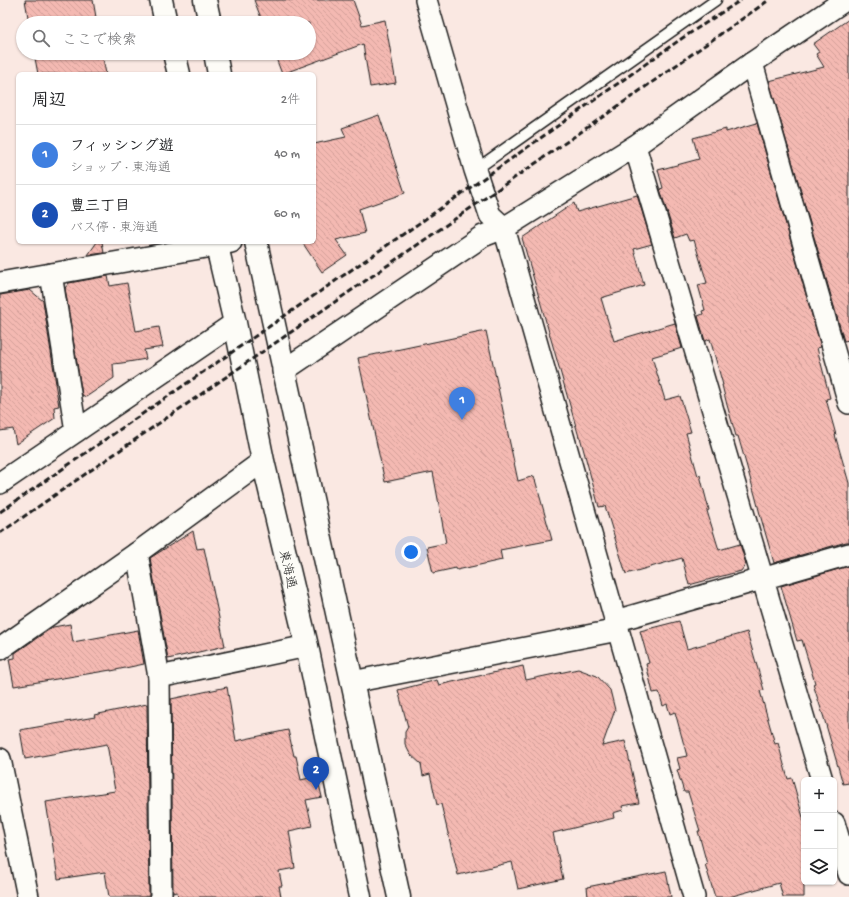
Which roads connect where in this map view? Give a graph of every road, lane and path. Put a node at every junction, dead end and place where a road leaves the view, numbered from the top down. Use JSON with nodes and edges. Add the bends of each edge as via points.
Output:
{"nodes":[{"id":1,"x":153,"y":0,"type":"edge"},
{"id":2,"x":161,"y":0,"type":"edge"},
{"id":3,"x":205,"y":0,"type":"edge"},
{"id":4,"x":426,"y":0,"type":"edge"},
{"id":5,"x":716,"y":0,"type":"edge"},
{"id":6,"x":845,"y":0,"type":"edge"},
{"id":7,"x":209,"y":15,"type":"edge"},
{"id":8,"x":161,"y":16,"type":"edge"},
{"id":9,"x":164,"y":16,"type":"edge"},
{"id":10,"x":752,"y":64,"type":"junction"},
{"id":11,"x":635,"y":146,"type":"junction"},
{"id":12,"x":475,"y":170,"type":"junction"},
{"id":13,"x":504,"y":228,"type":"junction"},
{"id":14,"x":216,"y":244,"type":"edge"},
{"id":15,"x":221,"y":244,"type":"edge"},
{"id":16,"x":256,"y":244,"type":"edge"},
{"id":17,"x":51,"y":274,"type":"junction"},
{"id":18,"x":0,"y":283,"type":"edge"},
{"id":19,"x":235,"y":323,"type":"junction"},
{"id":20,"x":283,"y":371,"type":"junction"},
{"id":21,"x":849,"y":403,"type":"edge"},
{"id":22,"x":76,"y":431,"type":"junction"},
{"id":23,"x":264,"y":461,"type":"junction"},
{"id":24,"x":0,"y":483,"type":"edge"},
{"id":25,"x":137,"y":553,"type":"junction"},
{"id":26,"x":849,"y":554,"type":"edge"},
{"id":27,"x":763,"y":579,"type":"junction"},
{"id":28,"x":617,"y":626,"type":"junction"},
{"id":29,"x":307,"y":646,"type":"junction"},
{"id":30,"x":0,"y":649,"type":"edge"},
{"id":31,"x":159,"y":678,"type":"junction"},
{"id":32,"x":352,"y":682,"type":"junction"},
{"id":33,"x":0,"y":759,"type":"edge"},
{"id":34,"x":821,"y":777,"type":"edge"},
{"id":35,"x":837,"y":833,"type":"edge"},
{"id":36,"x":849,"y":874,"type":"edge"},
{"id":37,"x":28,"y":897,"type":"edge"},
{"id":38,"x":161,"y":897,"type":"edge"},
{"id":39,"x":360,"y":897,"type":"edge"},
{"id":40,"x":400,"y":897,"type":"edge"},
{"id":41,"x":694,"y":897,"type":"edge"}],
"edges":[{"from":1,"to":8,"type":"street"},
{"from":2,"to":9,"type":"main road"},
{"from":3,"to":7,"type":"main road"},
{"from":4,"to":12,"type":"street"},
{"from":5,"to":12,"type":"lane"},
{"from":6,"to":10,"type":"street"},
{"from":10,"to":11,"type":"street"},
{"from":10,"to":21,"type":"street"},
{"from":11,"to":13,"type":"street"},
{"from":11,"to":27,"type":"street"},
{"from":12,"to":13,"type":"street","via":[[490,215]]},
{"from":13,"to":20,"type":"street","via":[[483,236]]},
{"from":13,"to":28,"type":"street"},
{"from":14,"to":17,"type":"street"},
{"from":15,"to":19,"type":"main road","name":"東海通"},
{"from":16,"to":20,"type":"main road"},
{"from":17,"to":18,"type":"street"},
{"from":17,"to":22,"type":"street"},
{"from":19,"to":22,"type":"street"},
{"from":19,"to":23,"type":"main road","name":"東海通"},
{"from":20,"to":32,"type":"main road"},
{"from":22,"to":24,"type":"street"},
{"from":23,"to":25,"type":"street"},
{"from":23,"to":29,"type":"main road","name":"東海通"},
{"from":25,"to":30,"type":"street"},
{"from":25,"to":31,"type":"street"},
{"from":26,"to":27,"type":"street"},
{"from":27,"to":28,"type":"street"},
{"from":27,"to":34,"type":"street"},
{"from":28,"to":32,"type":"street"},
{"from":28,"to":41,"type":"street"},
{"from":29,"to":31,"type":"street"},
{"from":29,"to":39,"type":"main road","name":"東海通"},
{"from":31,"to":38,"type":"street"},
{"from":32,"to":40,"type":"main road"},
{"from":33,"to":37,"type":"street"},
{"from":35,"to":36,"type":"street"}]}
